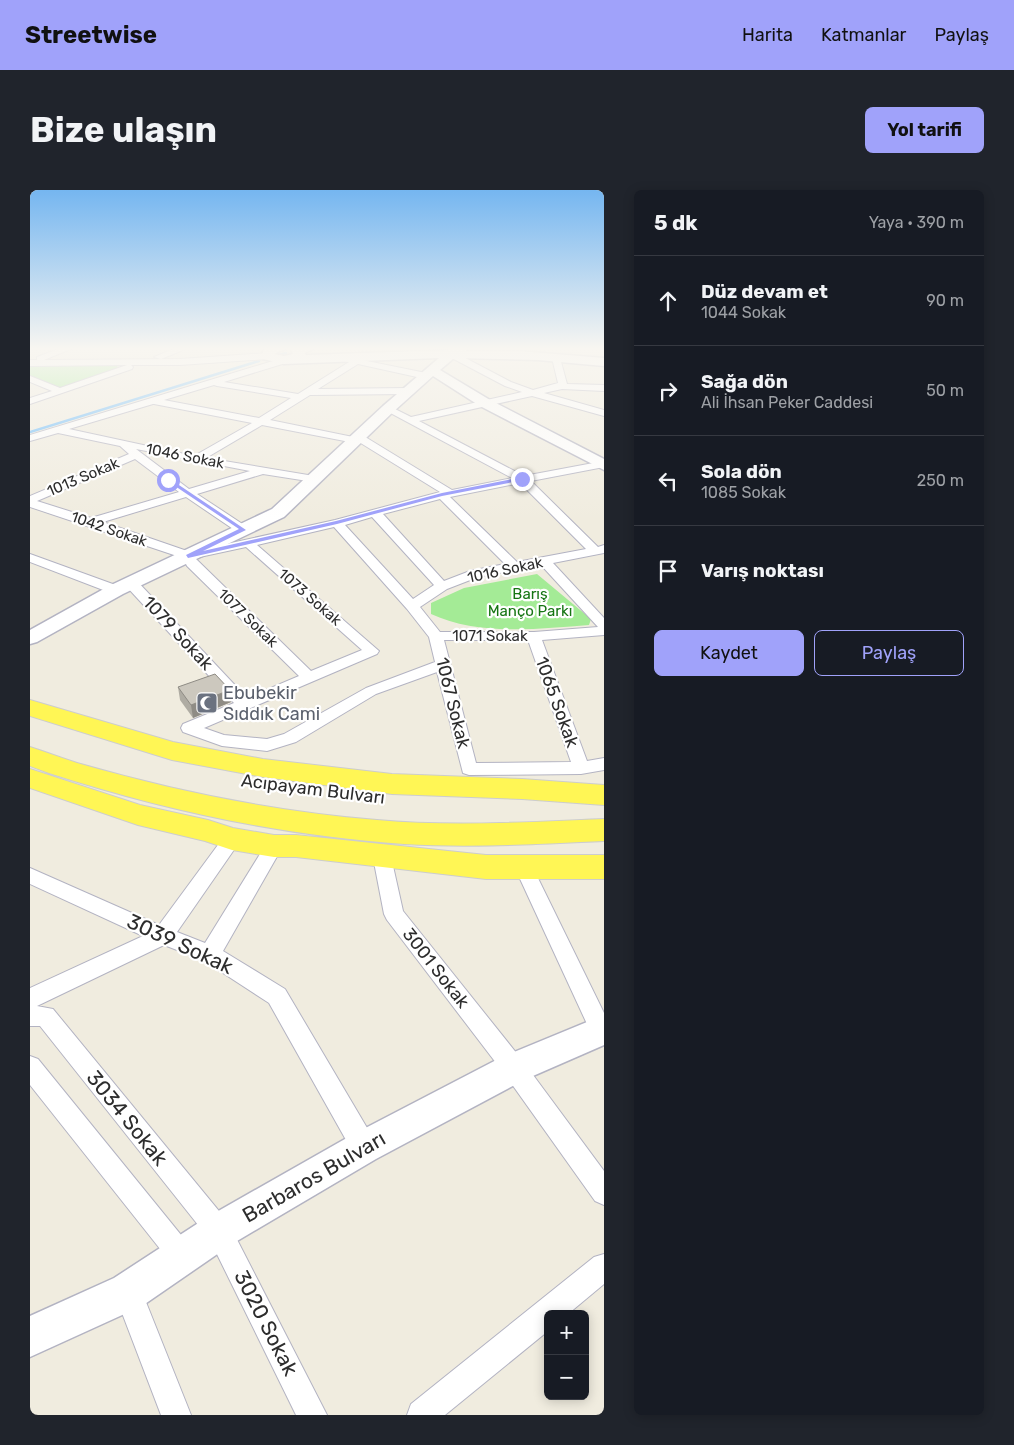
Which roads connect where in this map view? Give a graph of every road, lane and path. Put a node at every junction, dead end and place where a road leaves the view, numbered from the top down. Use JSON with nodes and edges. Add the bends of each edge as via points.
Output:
{"nodes":[{"id":1,"x":138,"y":405,"type":"edge"},
{"id":2,"x":175,"y":405,"type":"edge"},
{"id":3,"x":287,"y":405,"type":"edge"},
{"id":4,"x":392,"y":405,"type":"edge"},
{"id":5,"x":480,"y":405,"type":"edge"},
{"id":6,"x":487,"y":405,"type":"edge"},
{"id":7,"x":579,"y":405,"type":"edge"},
{"id":8,"x":388,"y":409,"type":"junction"},
{"id":9,"x":604,"y":412,"type":"edge"},
{"id":10,"x":410,"y":420,"type":"junction"},
{"id":11,"x":262,"y":421,"type":"junction"},
{"id":12,"x":56,"y":429,"type":"junction"},
{"id":13,"x":30,"y":438,"type":"edge"},
{"id":14,"x":356,"y":439,"type":"junction"},
{"id":15,"x":121,"y":443,"type":"junction"},
{"id":16,"x":136,"y":455,"type":"junction"},
{"id":17,"x":196,"y":459,"type":"junction"},
{"id":18,"x":604,"y":465,"type":"edge"},
{"id":19,"x":265,"y":471,"type":"junction"},
{"id":20,"x":314,"y":479,"type":"junction"},
{"id":21,"x":522,"y":479,"type":"junction"},
{"id":22,"x":188,"y":493,"type":"junction"},
{"id":23,"x":446,"y":494,"type":"junction"},
{"id":24,"x":30,"y":501,"type":"edge"},
{"id":25,"x":374,"y":512,"type":"junction"},
{"id":26,"x":91,"y":522,"type":"junction"},
{"id":27,"x":337,"y":523,"type":"junction"},
{"id":28,"x":245,"y":536,"type":"junction"},
{"id":29,"x":599,"y":550,"type":"edge"},
{"id":30,"x":188,"y":556,"type":"junction"},
{"id":31,"x":30,"y":558,"type":"edge"},
{"id":32,"x":544,"y":561,"type":"junction"},
{"id":33,"x":515,"y":566,"type":"junction"},
{"id":34,"x":124,"y":586,"type":"junction"},
{"id":35,"x":442,"y":586,"type":"junction"},
{"id":36,"x":412,"y":606,"type":"junction"},
{"id":37,"x":604,"y":626,"type":"edge"},
{"id":38,"x":604,"y":631,"type":"edge"},
{"id":39,"x":33,"y":634,"type":"edge"},
{"id":40,"x":436,"y":636,"type":"junction"},
{"id":41,"x":534,"y":636,"type":"junction"},
{"id":42,"x":444,"y":664,"type":"junction"},
{"id":43,"x":309,"y":678,"type":"junction"},
{"id":44,"x":245,"y":705,"type":"junction"},
{"id":45,"x":30,"y":708,"type":"edge"},
{"id":46,"x":30,"y":724,"type":"edge"},
{"id":47,"x":30,"y":756,"type":"edge"},
{"id":48,"x":604,"y":764,"type":"edge"},
{"id":49,"x":581,"y":768,"type":"junction"},
{"id":50,"x":30,"y":778,"type":"edge"},
{"id":51,"x":604,"y":797,"type":"edge"},
{"id":52,"x":604,"y":830,"type":"edge"},
{"id":53,"x":232,"y":839,"type":"junction"},
{"id":54,"x":274,"y":846,"type":"junction"},
{"id":55,"x":382,"y":857,"type":"junction"},
{"id":56,"x":604,"y":866,"type":"edge"},
{"id":57,"x":524,"y":868,"type":"junction"},
{"id":58,"x":30,"y":876,"type":"edge"},
{"id":59,"x":163,"y":936,"type":"junction"},
{"id":60,"x":210,"y":954,"type":"junction"},
{"id":61,"x":30,"y":999,"type":"edge"},
{"id":62,"x":30,"y":1016,"type":"edge"},
{"id":63,"x":603,"y":1030,"type":"edge"},
{"id":64,"x":30,"y":1067,"type":"edge"},
{"id":65,"x":514,"y":1068,"type":"junction"},
{"id":66,"x":364,"y":1147,"type":"junction"},
{"id":67,"x":604,"y":1192,"type":"edge"},
{"id":68,"x":219,"y":1231,"type":"junction"},
{"id":69,"x":181,"y":1255,"type":"junction"},
{"id":70,"x":604,"y":1267,"type":"edge"},
{"id":71,"x":128,"y":1292,"type":"junction"},
{"id":72,"x":30,"y":1337,"type":"edge"},
{"id":73,"x":176,"y":1415,"type":"edge"},
{"id":74,"x":312,"y":1415,"type":"edge"},
{"id":75,"x":422,"y":1415,"type":"edge"}],
"edges":[{"from":1,"to":12,"type":"street"},
{"from":2,"to":11,"type":"street"},
{"from":3,"to":11,"type":"street"},
{"from":4,"to":8,"type":"street"},
{"from":5,"to":10,"type":"street"},
{"from":6,"to":18,"type":"street"},
{"from":7,"to":9,"type":"street"},
{"from":8,"to":10,"type":"street"},
{"from":8,"to":14,"type":"street"},
{"from":10,"to":21,"type":"street"},
{"from":11,"to":14,"type":"street"},
{"from":11,"to":17,"type":"street"},
{"from":12,"to":13,"type":"street"},
{"from":12,"to":15,"type":"street","name":"1046 Sokak"},
{"from":14,"to":20,"type":"street"},
{"from":14,"to":23,"type":"street"},
{"from":15,"to":16,"type":"street","name":"1073 Sokak"},
{"from":15,"to":17,"type":"street","name":"1046 Sokak"},
{"from":16,"to":22,"type":"street","name":"1073 Sokak"},
{"from":16,"to":24,"type":"street","name":"1013 Sokak"},
{"from":17,"to":19,"type":"street","name":"1046 Sokak"},
{"from":18,"to":21,"type":"street"},
{"from":19,"to":20,"type":"street","name":"1046 Sokak"},
{"from":19,"to":22,"type":"street"},
{"from":20,"to":28,"type":"street","via":[[278,513]]},
{"from":21,"to":23,"type":"street"},
{"from":21,"to":29,"type":"street"},
{"from":22,"to":26,"type":"street"},
{"from":22,"to":28,"type":"street","name":"1073 Sokak"},
{"from":23,"to":25,"type":"street"},
{"from":23,"to":33,"type":"street"},
{"from":24,"to":26,"type":"street","name":"1042 Sokak"},
{"from":25,"to":27,"type":"street"},
{"from":25,"to":35,"type":"street"},
{"from":26,"to":30,"type":"street","name":"1042 Sokak"},
{"from":27,"to":28,"type":"street"},
{"from":27,"to":36,"type":"street","name":"1071 Sokak"},
{"from":28,"to":30,"type":"street"},
{"from":28,"to":43,"type":"street","name":"1073 Sokak","via":[[372,652]]},
{"from":29,"to":32,"type":"street","name":"1016 Sokak"},
{"from":30,"to":34,"type":"street"},
{"from":30,"to":43,"type":"street","name":"1077 Sokak","via":[[191,563]]},
{"from":31,"to":34,"type":"street"},
{"from":32,"to":33,"type":"street","name":"1016 Sokak"},
{"from":32,"to":37,"type":"street"},
{"from":33,"to":35,"type":"street","name":"1016 Sokak","via":[[475,574]]},
{"from":34,"to":39,"type":"street"},
{"from":34,"to":44,"type":"street","name":"1079 Sokak"},
{"from":35,"to":36,"type":"street","name":"1016 Sokak"},
{"from":36,"to":40,"type":"street","name":"1071 Sokak"},
{"from":38,"to":41,"type":"street","name":"1071 Sokak"},
{"from":40,"to":41,"type":"street","name":"1071 Sokak"},
{"from":40,"to":42,"type":"street","name":"1067 Sokak"},
{"from":41,"to":49,"type":"street","name":"1065 Sokak"},
{"from":42,"to":44,"type":"street","via":[[371,691],[290,738],[267,745],[222,740],[189,728]]},
{"from":42,"to":49,"type":"street","name":"1067 Sokak","via":[[469,769]]},
{"from":43,"to":44,"type":"street"},
{"from":45,"to":51,"type":"main road","via":[[172,751],[263,768],[392,784],[522,789]]},
{"from":46,"to":51,"type":"main road","name":"Acıpayam Bulvarı","via":[[84,744],[168,767],[287,789],[411,801],[526,803]]},
{"from":47,"to":52,"type":"main road","name":"Acıpayam Bulvarı","via":[[63,769],[258,816],[378,831],[464,834]]},
{"from":48,"to":49,"type":"street"},
{"from":50,"to":53,"type":"main road","via":[[138,815]]},
{"from":53,"to":54,"type":"main road"},
{"from":53,"to":59,"type":"street"},
{"from":54,"to":55,"type":"main road"},
{"from":54,"to":60,"type":"street"},
{"from":55,"to":57,"type":"main road"},
{"from":55,"to":65,"type":"street","name":"3001 Sokak","via":[[394,914]]},
{"from":56,"to":57,"type":"main road"},
{"from":57,"to":63,"type":"street"},
{"from":58,"to":59,"type":"street","name":"3039 Sokak"},
{"from":59,"to":60,"type":"street","name":"3039 Sokak"},
{"from":59,"to":61,"type":"street"},
{"from":60,"to":66,"type":"street","name":"3039 Sokak","via":[[277,996]]},
{"from":62,"to":68,"type":"street","name":"3034 Sokak","via":[[45,1016]]},
{"from":63,"to":65,"type":"street","name":"Barbaros Bulvarı"},
{"from":64,"to":69,"type":"street"},
{"from":65,"to":66,"type":"street","name":"Barbaros Bulvarı"},
{"from":65,"to":67,"type":"street","name":"3001 Sokak"},
{"from":66,"to":68,"type":"street","name":"Barbaros Bulvarı"},
{"from":68,"to":69,"type":"street","name":"Barbaros Bulvarı"},
{"from":68,"to":74,"type":"street","name":"3020 Sokak"},
{"from":69,"to":71,"type":"street","name":"Barbaros Bulvarı"},
{"from":70,"to":75,"type":"street"},
{"from":71,"to":72,"type":"street","name":"Barbaros Bulvarı"},
{"from":71,"to":73,"type":"street"}]}
